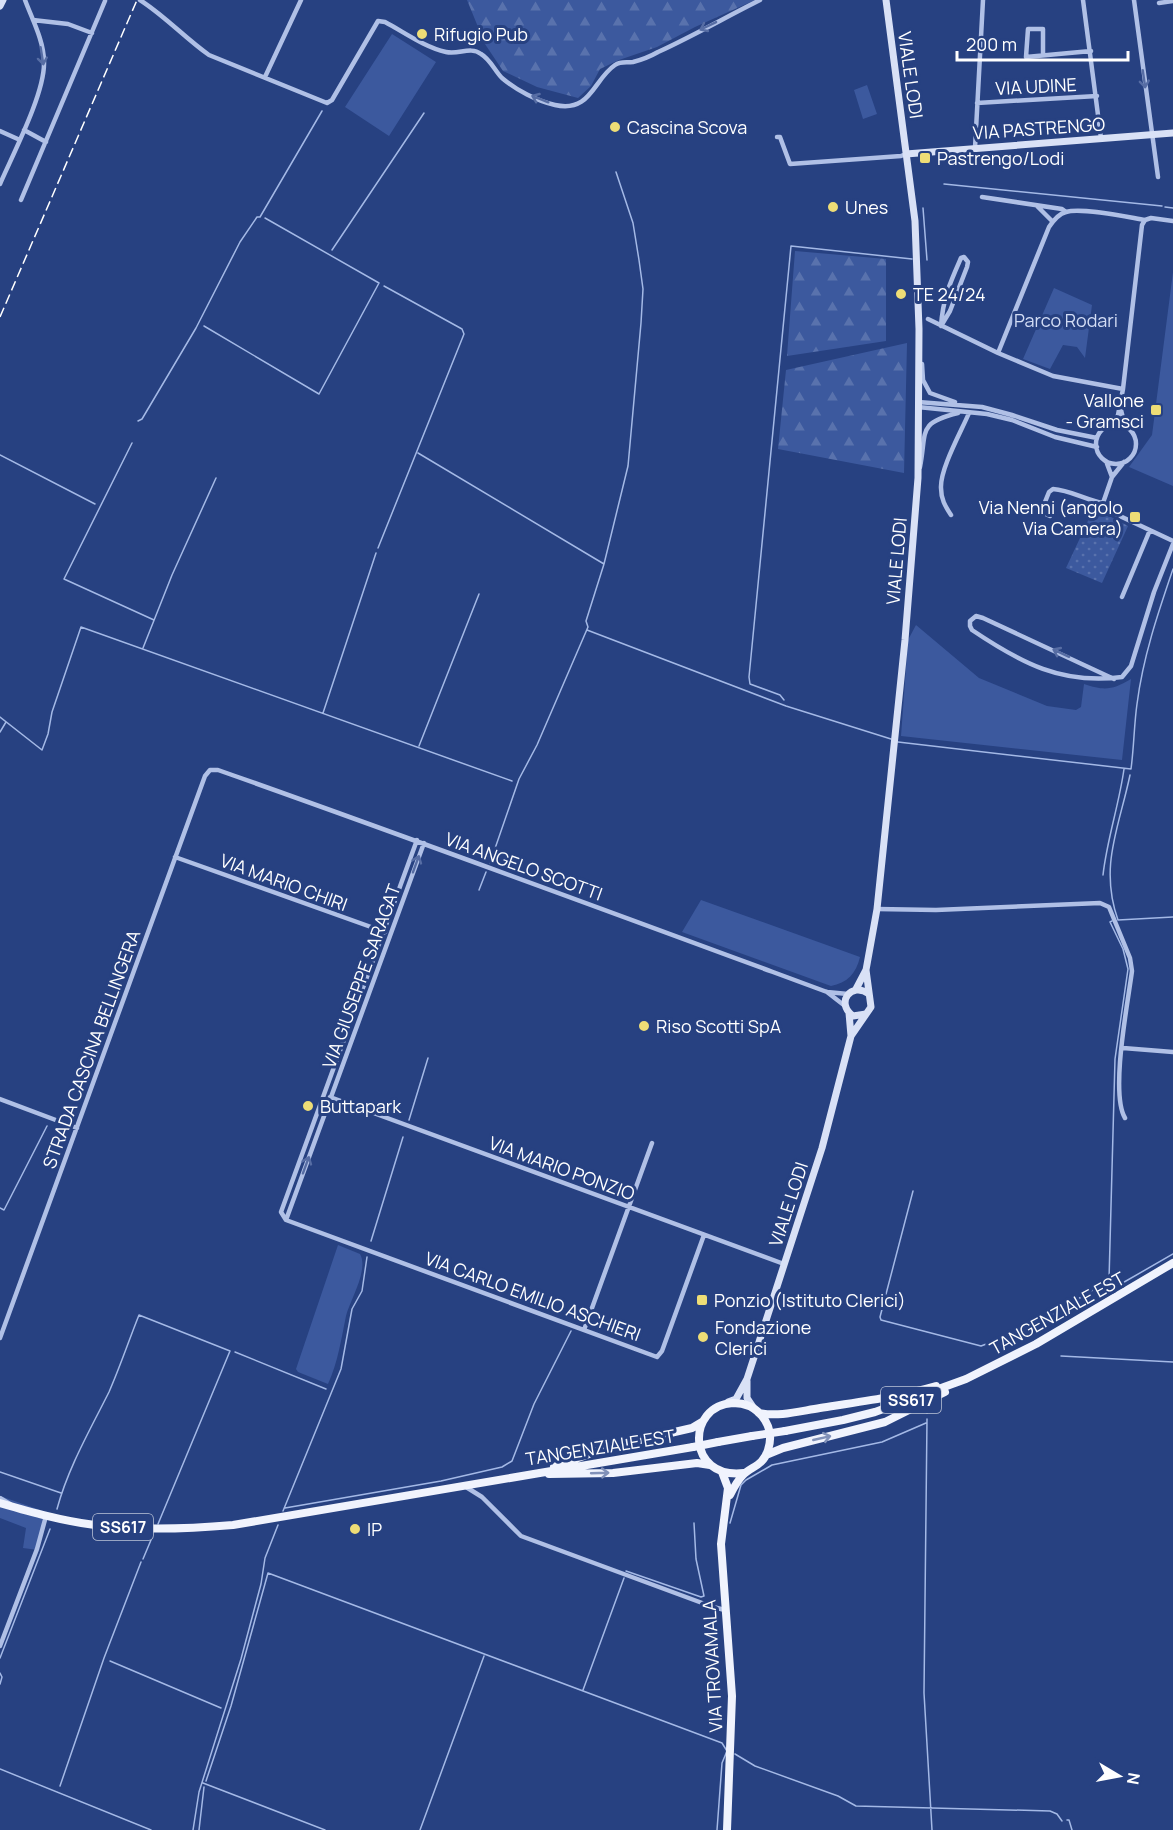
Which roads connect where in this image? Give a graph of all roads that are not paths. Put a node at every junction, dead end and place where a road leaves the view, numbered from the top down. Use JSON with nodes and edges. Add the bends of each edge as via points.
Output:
{"nodes":[{"id":1,"x":3,"y":0,"type":"edge"},
{"id":2,"x":25,"y":0,"type":"edge"},
{"id":3,"x":140,"y":0,"type":"edge"},
{"id":4,"x":301,"y":0,"type":"edge"},
{"id":5,"x":760,"y":0,"type":"edge"},
{"id":6,"x":886,"y":0,"type":"edge"},
{"id":7,"x":983,"y":0,"type":"edge"},
{"id":8,"x":1083,"y":0,"type":"edge"},
{"id":9,"x":1134,"y":0,"type":"edge"},
{"id":10,"x":105,"y":1,"type":"edge"},
{"id":11,"x":1173,"y":1,"type":"edge"},
{"id":12,"x":1159,"y":3,"type":"dead end"},
{"id":13,"x":0,"y":6,"type":"edge"},
{"id":14,"x":33,"y":20,"type":"junction"},
{"id":15,"x":92,"y":33,"type":"junction"},
{"id":16,"x":1091,"y":51,"type":"junction"},
{"id":17,"x":1043,"y":56,"type":"junction"},
{"id":18,"x":265,"y":77,"type":"junction"},
{"id":19,"x":1097,"y":96,"type":"junction"},
{"id":20,"x":977,"y":103,"type":"junction"},
{"id":21,"x":24,"y":130,"type":"junction"},
{"id":22,"x":0,"y":131,"type":"edge"},
{"id":23,"x":1173,"y":133,"type":"edge"},
{"id":24,"x":1152,"y":134,"type":"junction"},
{"id":25,"x":777,"y":137,"type":"dead end"},
{"id":26,"x":1101,"y":138,"type":"junction"},
{"id":27,"x":20,"y":140,"type":"junction"},
{"id":28,"x":46,"y":142,"type":"junction"},
{"id":29,"x":975,"y":148,"type":"junction"},
{"id":30,"x":906,"y":153,"type":"junction"},
{"id":31,"x":1158,"y":177,"type":"dead end"},
{"id":32,"x":0,"y":184,"type":"edge"},
{"id":33,"x":982,"y":197,"type":"dead end"},
{"id":34,"x":21,"y":201,"type":"dead end"},
{"id":35,"x":1037,"y":206,"type":"junction"},
{"id":36,"x":1066,"y":212,"type":"junction"},
{"id":37,"x":1145,"y":220,"type":"junction"},
{"id":38,"x":1173,"y":220,"type":"edge"},
{"id":39,"x":1053,"y":221,"type":"junction"},
{"id":40,"x":928,"y":319,"type":"dead end"},
{"id":41,"x":941,"y":326,"type":"junction"},
{"id":42,"x":919,"y":329,"type":"junction"},
{"id":43,"x":998,"y":353,"type":"junction"},
{"id":44,"x":1123,"y":389,"type":"junction"},
{"id":45,"x":918,"y":404,"type":"junction"},
{"id":46,"x":1120,"y":404,"type":"junction"},
{"id":47,"x":963,"y":405,"type":"junction"},
{"id":48,"x":962,"y":412,"type":"junction"},
{"id":49,"x":969,"y":413,"type":"junction"},
{"id":50,"x":1113,"y":424,"type":"junction"},
{"id":51,"x":1125,"y":426,"type":"junction"},
{"id":52,"x":1097,"y":438,"type":"junction"},
{"id":53,"x":1097,"y":447,"type":"junction"},
{"id":54,"x":1106,"y":461,"type":"junction"},
{"id":55,"x":1124,"y":462,"type":"junction"},
{"id":56,"x":1112,"y":477,"type":"junction"},
{"id":57,"x":918,"y":478,"type":"junction"},
{"id":58,"x":1103,"y":503,"type":"junction"},
{"id":59,"x":951,"y":514,"type":"dead end"},
{"id":60,"x":1050,"y":516,"type":"dead end"},
{"id":61,"x":1149,"y":532,"type":"junction"},
{"id":62,"x":1173,"y":542,"type":"edge"},
{"id":63,"x":1122,"y":597,"type":"dead end"},
{"id":64,"x":1089,"y":666,"type":"junction"},
{"id":65,"x":1114,"y":678,"type":"junction"},
{"id":66,"x":1083,"y":679,"type":"junction"},
{"id":67,"x":210,"y":771,"type":"joint"},
{"id":68,"x":417,"y":840,"type":"junction"},
{"id":69,"x":424,"y":843,"type":"junction"},
{"id":70,"x":175,"y":857,"type":"junction"},
{"id":71,"x":877,"y":909,"type":"junction"},
{"id":72,"x":385,"y":932,"type":"junction"},
{"id":73,"x":391,"y":934,"type":"junction"},
{"id":74,"x":866,"y":970,"type":"junction"},
{"id":75,"x":856,"y":990,"type":"junction"},
{"id":76,"x":827,"y":992,"type":"junction"},
{"id":77,"x":848,"y":994,"type":"junction"},
{"id":78,"x":869,"y":994,"type":"junction"},
{"id":79,"x":845,"y":1006,"type":"junction"},
{"id":80,"x":849,"y":1013,"type":"junction"},
{"id":81,"x":866,"y":1014,"type":"junction"},
{"id":82,"x":851,"y":1036,"type":"junction"},
{"id":83,"x":1123,"y":1048,"type":"junction"},
{"id":84,"x":1173,"y":1052,"type":"edge"},
{"id":85,"x":330,"y":1097,"type":"junction"},
{"id":86,"x":0,"y":1099,"type":"edge"},
{"id":87,"x":1125,"y":1118,"type":"dead end"},
{"id":88,"x":77,"y":1128,"type":"junction"},
{"id":89,"x":652,"y":1143,"type":"dead end"},
{"id":90,"x":628,"y":1207,"type":"junction"},
{"id":91,"x":286,"y":1220,"type":"junction"},
{"id":92,"x":704,"y":1235,"type":"junction"},
{"id":93,"x":1173,"y":1263,"type":"edge"},
{"id":94,"x":784,"y":1264,"type":"junction"},
{"id":95,"x":584,"y":1330,"type":"junction"},
{"id":96,"x":0,"y":1338,"type":"edge"},
{"id":97,"x":1029,"y":1347,"type":"junction"},
{"id":98,"x":747,"y":1379,"type":"junction"},
{"id":99,"x":721,"y":1406,"type":"junction"},
{"id":100,"x":757,"y":1411,"type":"junction"},
{"id":101,"x":705,"y":1419,"type":"junction"},
{"id":102,"x":766,"y":1455,"type":"junction"},
{"id":103,"x":710,"y":1465,"type":"junction"},
{"id":104,"x":542,"y":1472,"type":"junction"},
{"id":105,"x":722,"y":1472,"type":"junction"},
{"id":106,"x":744,"y":1473,"type":"junction"},
{"id":107,"x":485,"y":1482,"type":"junction"},
{"id":108,"x":462,"y":1486,"type":"junction"},
{"id":109,"x":482,"y":1497,"type":"junction"},
{"id":110,"x":0,"y":1500,"type":"edge"},
{"id":111,"x":727,"y":1501,"type":"junction"},
{"id":112,"x":46,"y":1516,"type":"junction"},
{"id":113,"x":725,"y":1610,"type":"junction"},
{"id":114,"x":0,"y":1646,"type":"edge"},
{"id":115,"x":727,"y":1830,"type":"edge"}],
"edges":[{"from":1,"to":13,"type":"street"},
{"from":2,"to":14,"type":"street"},
{"from":3,"to":18,"type":"street","via":[[209,55]]},
{"from":4,"to":18,"type":"street"},
{"from":5,"to":18,"type":"street","one_way":true,"via":[[659,52],[618,63],[592,93],[572,105],[537,99],[503,78],[482,54],[470,49],[448,52],[378,21],[327,103]]},
{"from":6,"to":30,"type":"street","name":"VIALE LODI"},
{"from":7,"to":20,"type":"street"},
{"from":8,"to":16,"type":"street"},
{"from":9,"to":24,"type":"street","one_way":true},
{"from":10,"to":15,"type":"street"},
{"from":11,"to":12,"type":"street"},
{"from":14,"to":15,"type":"street","via":[[68,24]]},
{"from":14,"to":21,"type":"street","one_way":true,"via":[[44,64]]},
{"from":15,"to":28,"type":"street"},
{"from":16,"to":17,"type":"street"},
{"from":16,"to":19,"type":"street"},
{"from":17,"to":17,"type":"street","via":[[1026,57],[1028,29],[1043,29]]},
{"from":19,"to":20,"type":"street","name":"VIA UDINE"},
{"from":19,"to":26,"type":"street"},
{"from":20,"to":29,"type":"street"},
{"from":21,"to":27,"type":"street"},
{"from":21,"to":28,"type":"street"},
{"from":22,"to":27,"type":"street"},
{"from":23,"to":24,"type":"street","name":"VIA PASTRENGO"},
{"from":24,"to":26,"type":"street","name":"VIA PASTRENGO"},
{"from":24,"to":31,"type":"street"},
{"from":25,"to":30,"type":"street","via":[[790,164]]},
{"from":26,"to":29,"type":"street","name":"VIA PASTRENGO"},
{"from":27,"to":32,"type":"street"},
{"from":28,"to":34,"type":"street"},
{"from":29,"to":30,"type":"street","name":"VIA PASTRENGO"},
{"from":30,"to":42,"type":"street","name":"VIALE LODI","via":[[915,221]]},
{"from":33,"to":35,"type":"street"},
{"from":35,"to":36,"type":"street"},
{"from":35,"to":39,"type":"street"},
{"from":36,"to":37,"type":"street"},
{"from":36,"to":39,"type":"street"},
{"from":37,"to":38,"type":"street"},
{"from":37,"to":44,"type":"street"},
{"from":39,"to":43,"type":"street"},
{"from":40,"to":41,"type":"street"},
{"from":41,"to":41,"type":"street","via":[[967,267],[964,257],[947,290]]},
{"from":41,"to":43,"type":"street"},
{"from":42,"to":45,"type":"street","name":"VIALE LODI"},
{"from":42,"to":47,"type":"street","via":[[923,380],[930,393]]},
{"from":43,"to":44,"type":"street","via":[[1053,376]]},
{"from":44,"to":46,"type":"street"},
{"from":45,"to":47,"type":"street"},
{"from":45,"to":48,"type":"street"},
{"from":45,"to":57,"type":"street","name":"VIALE LODI"},
{"from":46,"to":50,"type":"street"},
{"from":46,"to":51,"type":"street"},
{"from":47,"to":52,"type":"street"},
{"from":48,"to":49,"type":"street"},
{"from":48,"to":57,"type":"street","via":[[936,418],[928,427]]},
{"from":49,"to":53,"type":"street","via":[[1004,418]]},
{"from":49,"to":59,"type":"street","via":[[940,488],[943,503]]},
{"from":50,"to":51,"type":"street"},
{"from":50,"to":52,"type":"street"},
{"from":51,"to":55,"type":"street","via":[[1136,442],[1134,452]]},
{"from":52,"to":53,"type":"street"},
{"from":53,"to":54,"type":"street"},
{"from":54,"to":55,"type":"street"},
{"from":54,"to":56,"type":"street"},
{"from":55,"to":56,"type":"street"},
{"from":56,"to":58,"type":"street"},
{"from":57,"to":71,"type":"street","name":"VIALE LODI"},
{"from":58,"to":60,"type":"street","via":[[1053,489],[1041,512]]},
{"from":58,"to":61,"type":"street","via":[[1107,510]]},
{"from":61,"to":62,"type":"street"},
{"from":61,"to":63,"type":"street"},
{"from":62,"to":65,"type":"street","via":[[1131,666],[1122,677]]},
{"from":64,"to":65,"type":"street"},
{"from":64,"to":66,"type":"street","via":[[1088,676]]},
{"from":64,"to":66,"type":"street","one_way":true,"via":[[983,618],[976,616],[970,621],[972,630],[1021,661],[1054,674]]},
{"from":65,"to":66,"type":"street"},
{"from":67,"to":68,"type":"street","name":"VIA ANGELO SCOTTI","via":[[218,770]]},
{"from":67,"to":70,"type":"street","name":"STRADA CASCINA BELLINGERA"},
{"from":68,"to":69,"type":"street","name":"VIA ANGELO SCOTTI"},
{"from":68,"to":72,"type":"street","name":"VIA GIUSEPPE SARAGAT"},
{"from":73,"to":69,"type":"street","name":"VIA GIUSEPPE SARAGAT","one_way":true},
{"from":69,"to":76,"type":"street","name":"VIA ANGELO SCOTTI"},
{"from":70,"to":72,"type":"street","name":"VIA MARIO CHIRI"},
{"from":70,"to":88,"type":"street","name":"STRADA CASCINA BELLINGERA"},
{"from":71,"to":74,"type":"street","name":"VIALE LODI"},
{"from":71,"to":83,"type":"street","via":[[1100,903],[1109,907],[1132,970]]},
{"from":72,"to":73,"type":"street","name":"VIA MARIO CHIRI"},
{"from":72,"to":91,"type":"street","name":"VIA GIUSEPPE SARAGAT","via":[[281,1212]]},
{"from":73,"to":85,"type":"street","name":"VIA GIUSEPPE SARAGAT"},
{"from":74,"to":75,"type":"street","name":"VIALE LODI"},
{"from":74,"to":78,"type":"street","name":"VIALE LODI"},
{"from":75,"to":77,"type":"street"},
{"from":75,"to":78,"type":"street"},
{"from":76,"to":77,"type":"street","name":"VIA ANGELO SCOTTI"},
{"from":76,"to":79,"type":"street","name":"VIA ANGELO SCOTTI"},
{"from":77,"to":79,"type":"street"},
{"from":78,"to":81,"type":"street","via":[[871,1007]]},
{"from":79,"to":80,"type":"street"},
{"from":80,"to":81,"type":"street","via":[[858,1017]]},
{"from":80,"to":82,"type":"street","name":"VIALE LODI"},
{"from":81,"to":82,"type":"street","name":"VIALE LODI"},
{"from":82,"to":94,"type":"street","name":"VIALE LODI","via":[[822,1148]]},
{"from":83,"to":84,"type":"street"},
{"from":83,"to":87,"type":"street","via":[[1119,1090],[1120,1110]]},
{"from":85,"to":90,"type":"street","name":"VIA MARIO PONZIO"},
{"from":91,"to":85,"type":"street","name":"VIA GIUSEPPE SARAGAT","one_way":true},
{"from":86,"to":88,"type":"street"},
{"from":88,"to":96,"type":"street","name":"STRADA CASCINA BELLINGERA"},
{"from":89,"to":90,"type":"street"},
{"from":90,"to":92,"type":"street","name":"VIA MARIO PONZIO"},
{"from":90,"to":95,"type":"street"},
{"from":91,"to":95,"type":"street","name":"VIA CARLO EMILIO ASCHIERI"},
{"from":92,"to":94,"type":"street","name":"VIA MARIO PONZIO"},
{"from":92,"to":95,"type":"street","name":"VIA CARLO EMILIO ASCHIERI","via":[[660,1355]]},
{"from":93,"to":97,"type":"main road","name":"TANGENZIALE EST","number":"SS617"},
{"from":94,"to":98,"type":"street","name":"VIALE LODI"},
{"from":97,"to":100,"type":"main road","via":[[913,1393],[781,1414]]},
{"from":102,"to":97,"type":"main road","one_way":true,"via":[[885,1422],[1011,1362]]},
{"from":97,"to":104,"type":"main road","name":"TANGENZIALE EST","number":"SS617","bridge":true,"via":[[966,1379],[907,1402],[843,1420]]},
{"from":98,"to":99,"type":"street","name":"VIALE LODI","via":[[736,1399]]},
{"from":98,"to":100,"type":"street","via":[[747,1398]]},
{"from":99,"to":100,"type":"main road","via":[[738,1403]]},
{"from":99,"to":101,"type":"main road"},
{"from":100,"to":102,"type":"main road","via":[[770,1433]]},
{"from":101,"to":103,"type":"main road","via":[[699,1443]]},
{"from":101,"to":104,"type":"main road","via":[[692,1428],[605,1448]]},
{"from":102,"to":106,"type":"main road","via":[[754,1469]]},
{"from":104,"to":103,"type":"main road","one_way":true,"via":[[613,1473],[697,1463]]},
{"from":103,"to":105,"type":"main road"},
{"from":104,"to":107,"type":"main road","name":"TANGENZIALE EST","number":"SS617"},
{"from":105,"to":106,"type":"main road"},
{"from":105,"to":111,"type":"main road","name":"VIA TROVAMALA","via":[[728,1488]]},
{"from":106,"to":111,"type":"main road","name":"VIA TROVAMALA"},
{"from":107,"to":108,"type":"main road","name":"TANGENZIALE EST","number":"SS617"},
{"from":107,"to":109,"type":"street"},
{"from":108,"to":109,"type":"street"},
{"from":108,"to":112,"type":"main road","name":"TANGENZIALE EST","number":"SS617","via":[[233,1525],[181,1530],[94,1525]]},
{"from":109,"to":113,"type":"street","via":[[511,1529],[525,1538]]},
{"from":110,"to":112,"type":"main road","name":"TANGENZIALE EST","number":"SS617"},
{"from":111,"to":113,"type":"main road","name":"VIA TROVAMALA","via":[[721,1544]]},
{"from":112,"to":114,"type":"street"},
{"from":113,"to":115,"type":"main road","name":"VIA TROVAMALA","via":[[732,1715]]}]}
